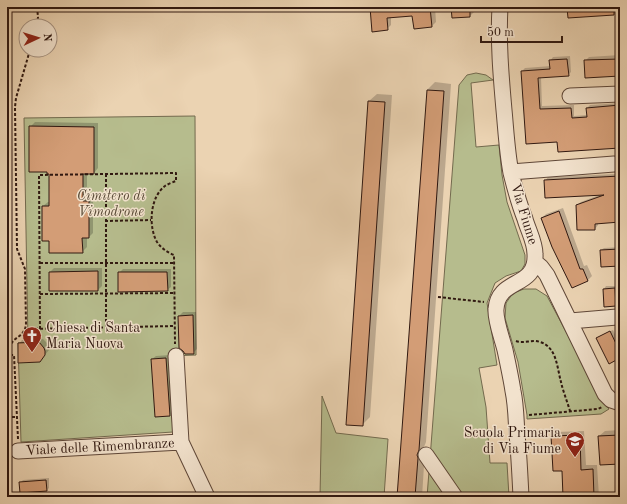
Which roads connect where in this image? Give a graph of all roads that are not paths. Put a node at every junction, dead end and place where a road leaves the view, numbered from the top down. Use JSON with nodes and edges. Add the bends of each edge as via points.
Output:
{"nodes":[{"id":1,"x":500,"y":7,"type":"edge"},
{"id":2,"x":620,"y":94,"type":"edge"},
{"id":3,"x":570,"y":96,"type":"dead end"},
{"id":4,"x":614,"y":164,"type":"dead end"},
{"id":5,"x":511,"y":172,"type":"junction"},
{"id":6,"x":535,"y":262,"type":"junction"},
{"id":7,"x":617,"y":317,"type":"dead end"},
{"id":8,"x":570,"y":321,"type":"junction"},
{"id":9,"x":176,"y":356,"type":"road end"},
{"id":10,"x":615,"y":402,"type":"edge"},
{"id":11,"x":181,"y":442,"type":"junction"},
{"id":12,"x":18,"y":451,"type":"road end"},
{"id":13,"x":426,"y":454,"type":"dead end"},
{"id":14,"x":207,"y":497,"type":"edge"},
{"id":15,"x":455,"y":497,"type":"edge"},
{"id":16,"x":521,"y":497,"type":"edge"}],
"edges":[{"from":1,"to":5,"type":"street","name":"Via Fiume","via":[[501,84]]},
{"from":2,"to":3,"type":"street"},
{"from":4,"to":5,"type":"street"},
{"from":5,"to":6,"type":"street","name":"Via Fiume","via":[[534,246]]},
{"from":6,"to":8,"type":"street","via":[[547,275]]},
{"from":6,"to":16,"type":"street","name":"Via Fiume","via":[[529,275],[504,290],[495,310],[514,393]]},
{"from":7,"to":8,"type":"street"},
{"from":8,"to":10,"type":"street","via":[[605,394]]},
{"from":9,"to":11,"type":"street","name":"Viale delle Rimembranze"},
{"from":11,"to":12,"type":"street","name":"Viale delle Rimembranze"},
{"from":11,"to":14,"type":"street","name":"Viale delle Rimembranze"},
{"from":13,"to":15,"type":"street"}]}
